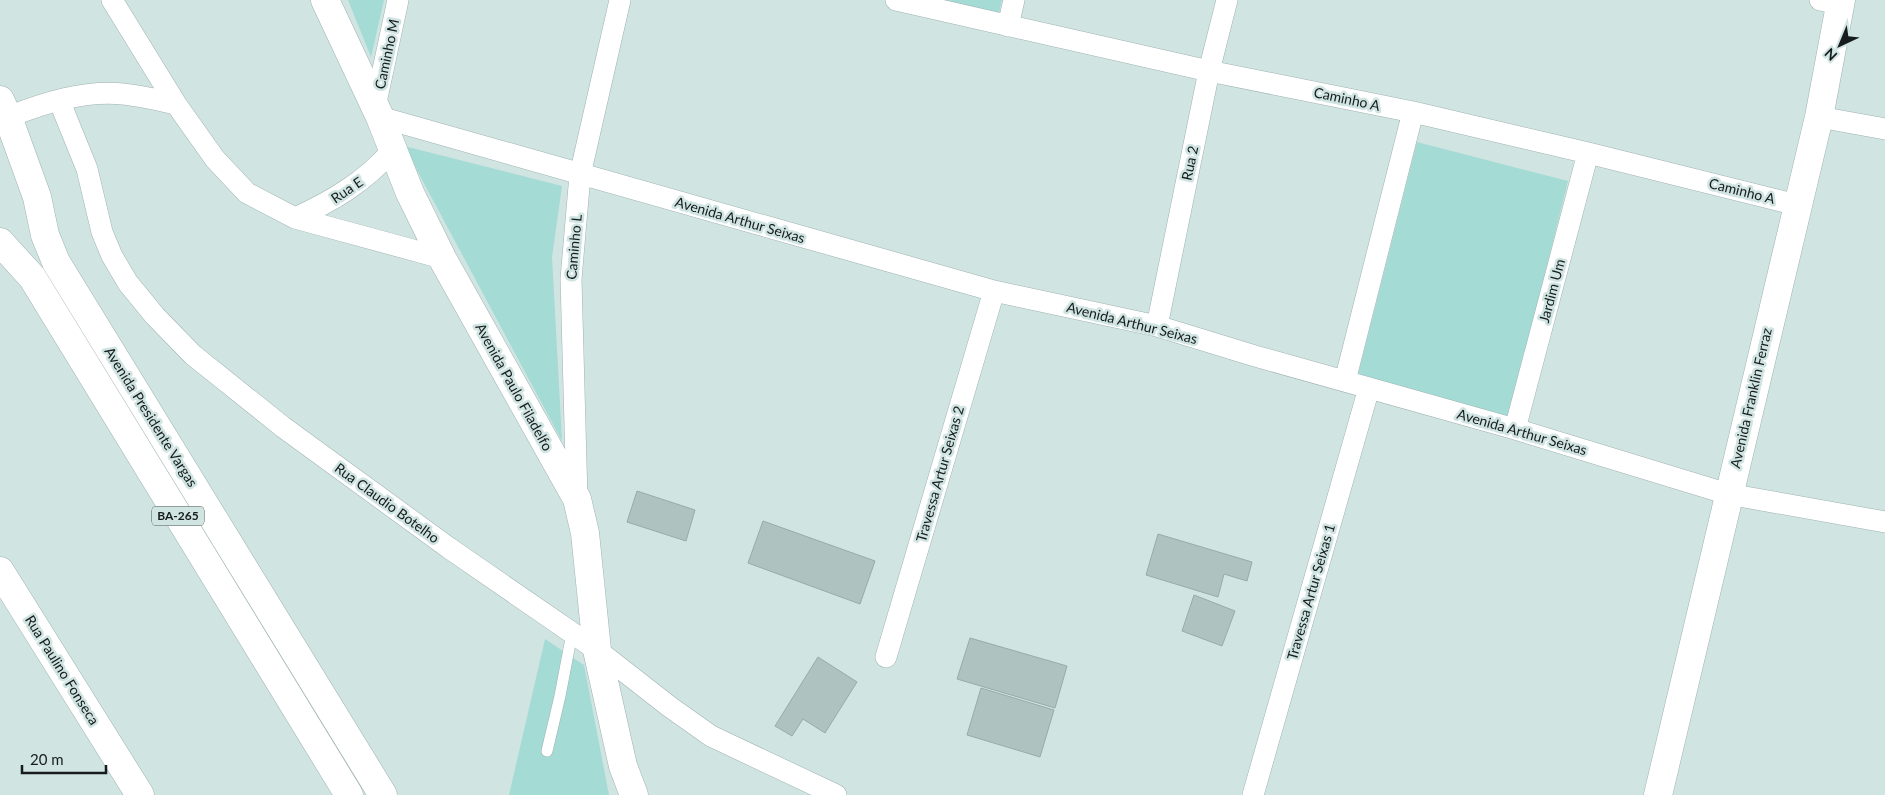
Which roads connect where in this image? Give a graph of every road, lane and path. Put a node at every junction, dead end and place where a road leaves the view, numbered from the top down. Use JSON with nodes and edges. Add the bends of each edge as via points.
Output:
{"nodes":[{"id":1,"x":112,"y":0,"type":"edge"},
{"id":2,"x":325,"y":0,"type":"edge"},
{"id":3,"x":398,"y":0,"type":"edge"},
{"id":4,"x":620,"y":0,"type":"edge"},
{"id":5,"x":896,"y":0,"type":"edge"},
{"id":6,"x":1014,"y":0,"type":"edge"},
{"id":7,"x":1227,"y":0,"type":"edge"},
{"id":8,"x":1834,"y":1,"type":"edge"},
{"id":9,"x":1008,"y":26,"type":"junction"},
{"id":10,"x":1209,"y":70,"type":"junction"},
{"id":11,"x":59,"y":100,"type":"junction"},
{"id":12,"x":176,"y":104,"type":"junction"},
{"id":13,"x":4,"y":108,"type":"edge"},
{"id":14,"x":378,"y":112,"type":"junction"},
{"id":15,"x":1412,"y":112,"type":"junction"},
{"id":16,"x":1819,"y":117,"type":"junction"},
{"id":17,"x":1885,"y":129,"type":"edge"},
{"id":18,"x":392,"y":151,"type":"junction"},
{"id":19,"x":1588,"y":153,"type":"junction"},
{"id":20,"x":580,"y":175,"type":"junction"},
{"id":21,"x":1797,"y":205,"type":"junction"},
{"id":22,"x":295,"y":218,"type":"junction"},
{"id":23,"x":0,"y":242,"type":"edge"},
{"id":24,"x":442,"y":258,"type":"junction"},
{"id":25,"x":994,"y":291,"type":"junction"},
{"id":26,"x":1156,"y":326,"type":"junction"},
{"id":27,"x":1345,"y":381,"type":"junction"},
{"id":28,"x":1370,"y":388,"type":"junction"},
{"id":29,"x":1516,"y":429,"type":"junction"},
{"id":30,"x":1728,"y":494,"type":"junction"},
{"id":31,"x":578,"y":499,"type":"junction"},
{"id":32,"x":1885,"y":522,"type":"edge"},
{"id":33,"x":0,"y":571,"type":"edge"},
{"id":34,"x":572,"y":633,"type":"junction"},
{"id":35,"x":597,"y":650,"type":"junction"},
{"id":36,"x":886,"y":657,"type":"dead end"},
{"id":37,"x":547,"y":751,"type":"dead end"},
{"id":38,"x":140,"y":795,"type":"edge"},
{"id":39,"x":349,"y":795,"type":"edge"},
{"id":40,"x":383,"y":795,"type":"edge"},
{"id":41,"x":634,"y":795,"type":"edge"},
{"id":42,"x":836,"y":795,"type":"edge"},
{"id":43,"x":1252,"y":795,"type":"edge"},
{"id":44,"x":1658,"y":795,"type":"edge"}],
"edges":[{"from":1,"to":12,"type":"street"},
{"from":2,"to":14,"type":"street","name":"Avenida Paulo Filadelfo"},
{"from":3,"to":14,"type":"street","name":"Caminho M"},
{"from":4,"to":20,"type":"street","name":"Caminho L"},
{"from":5,"to":9,"type":"street","name":"Caminho A"},
{"from":6,"to":9,"type":"street"},
{"from":7,"to":10,"type":"street","name":"Rua 2"},
{"from":8,"to":16,"type":"street","name":"Avenida Franklin Ferraz"},
{"from":9,"to":10,"type":"street","name":"Caminho A"},
{"from":10,"to":15,"type":"street","name":"Caminho A"},
{"from":10,"to":26,"type":"street","name":"Rua 2"},
{"from":11,"to":12,"type":"street","via":[[85,95],[122,94]]},
{"from":11,"to":13,"type":"street"},
{"from":11,"to":34,"type":"street","name":"Rua Claudio Botelho","via":[[87,169],[102,232],[112,256],[128,283],[161,323],[194,355],[283,427]]},
{"from":12,"to":22,"type":"street","via":[[215,159],[247,193]]},
{"from":13,"to":40,"type":"street","name":"Avenida Presidente Vargas","via":[[37,197],[45,235],[56,262]]},
{"from":14,"to":18,"type":"street","name":"Avenida Paulo Filadelfo"},
{"from":14,"to":20,"type":"street","name":"Avenida Arthur Seixas"},
{"from":15,"to":19,"type":"street","name":"Caminho A"},
{"from":15,"to":27,"type":"street"},
{"from":16,"to":17,"type":"street"},
{"from":16,"to":21,"type":"street","name":"Avenida Franklin Ferraz"},
{"from":18,"to":22,"type":"street","name":"Rua E","via":[[360,182],[333,200]]},
{"from":18,"to":24,"type":"street","name":"Avenida Paulo Filadelfo"},
{"from":19,"to":21,"type":"street","name":"Caminho A"},
{"from":19,"to":29,"type":"street","name":"Jardim Um"},
{"from":20,"to":25,"type":"street","name":"Avenida Arthur Seixas"},
{"from":20,"to":31,"type":"street","name":"Caminho L","via":[[570,279]]},
{"from":21,"to":30,"type":"street","name":"Avenida Franklin Ferraz"},
{"from":22,"to":24,"type":"street"},
{"from":23,"to":39,"type":"street","name":"Avenida Presidente Vargas","number":"BA-265","via":[[32,277]]},
{"from":24,"to":31,"type":"street","name":"Avenida Paulo Filadelfo"},
{"from":25,"to":26,"type":"street","name":"Avenida Arthur Seixas"},
{"from":25,"to":36,"type":"street","name":"Travessa Artur Seixas 2"},
{"from":26,"to":27,"type":"street","name":"Avenida Arthur Seixas"},
{"from":27,"to":28,"type":"street","name":"Avenida Arthur Seixas"},
{"from":28,"to":29,"type":"street","name":"Avenida Arthur Seixas"},
{"from":28,"to":43,"type":"street","name":"Travessa Artur Seixas 1"},
{"from":29,"to":30,"type":"street","name":"Avenida Arthur Seixas"},
{"from":30,"to":32,"type":"street","name":"Avenida Arthur Seixas"},
{"from":30,"to":44,"type":"street","name":"Avenida Franklin Ferraz"},
{"from":31,"to":35,"type":"street","name":"Avenida Paulo Filadelfo","via":[[585,532]]},
{"from":33,"to":38,"type":"street","name":"Rua Paulino Fonseca"},
{"from":34,"to":35,"type":"street","name":"Rua Claudio Botelho"},
{"from":34,"to":37,"type":"lane"},
{"from":35,"to":41,"type":"street","name":"Avenida Paulo Filadelfo","via":[[622,766]]},
{"from":35,"to":42,"type":"street","name":"Rua Claudio Botelho","via":[[711,736]]}]}
